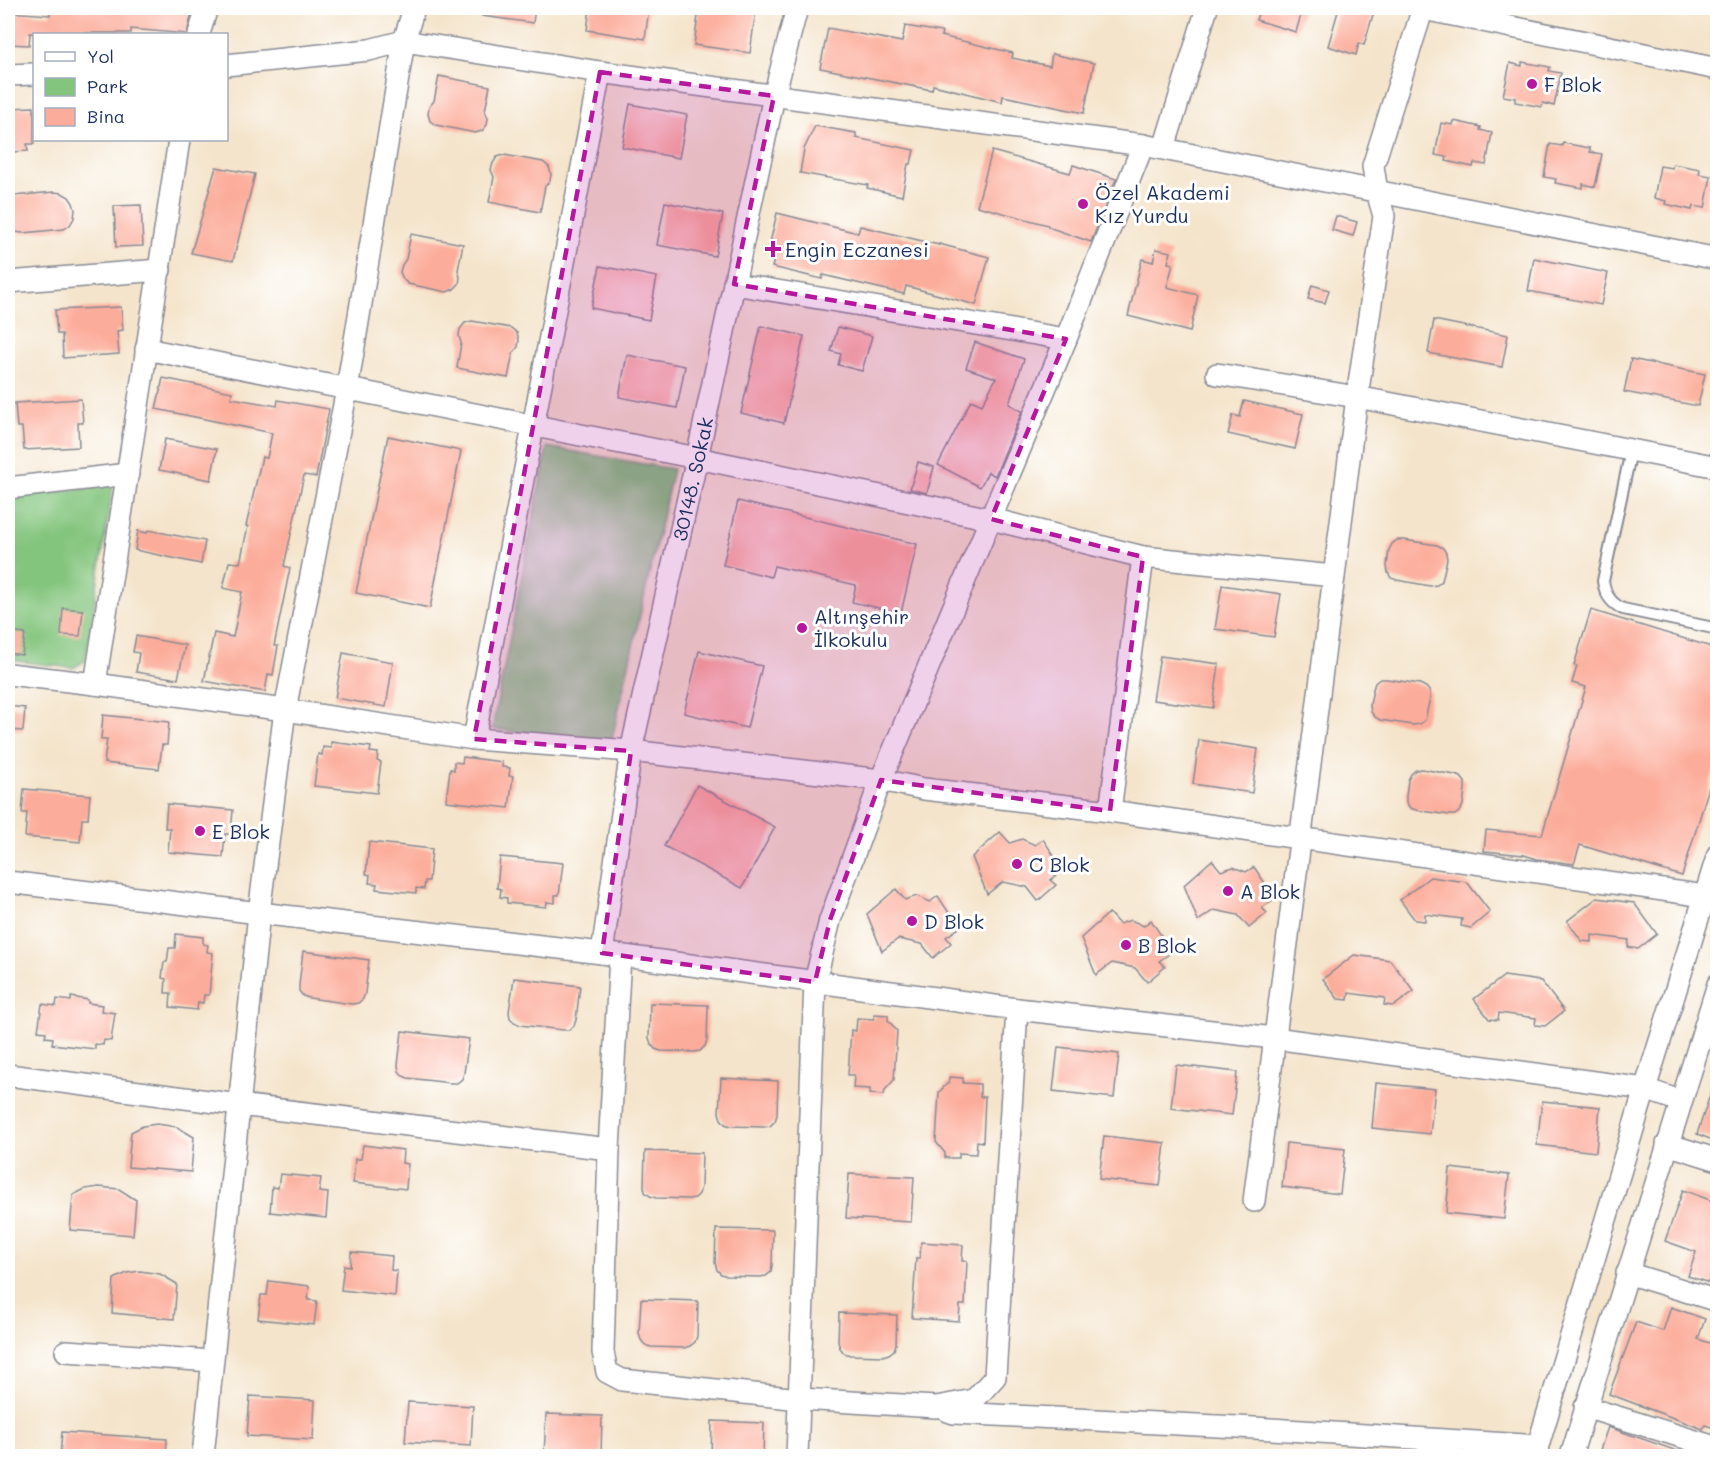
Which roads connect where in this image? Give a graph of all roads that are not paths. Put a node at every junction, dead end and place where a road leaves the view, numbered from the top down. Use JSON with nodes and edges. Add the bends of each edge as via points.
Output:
{"nodes":[{"id":1,"x":207,"y":8,"type":"edge"},
{"id":2,"x":414,"y":8,"type":"edge"},
{"id":3,"x":797,"y":8,"type":"edge"},
{"id":4,"x":1207,"y":8,"type":"edge"},
{"id":5,"x":1423,"y":8,"type":"edge"},
{"id":6,"x":199,"y":33,"type":"edge"},
{"id":7,"x":404,"y":41,"type":"junction"},
{"id":8,"x":228,"y":65,"type":"edge"},
{"id":9,"x":1718,"y":69,"type":"edge"},
{"id":10,"x":600,"y":72,"type":"junction"},
{"id":11,"x":33,"y":74,"type":"edge"},
{"id":12,"x":8,"y":75,"type":"edge"},
{"id":13,"x":774,"y":96,"type":"junction"},
{"id":14,"x":179,"y":141,"type":"edge"},
{"id":15,"x":1153,"y":146,"type":"junction"},
{"id":16,"x":1377,"y":192,"type":"junction"},
{"id":17,"x":1718,"y":259,"type":"edge"},
{"id":18,"x":160,"y":270,"type":"junction"},
{"id":19,"x":8,"y":282,"type":"edge"},
{"id":20,"x":734,"y":284,"type":"junction"},
{"id":21,"x":1066,"y":339,"type":"junction"},
{"id":22,"x":146,"y":349,"type":"junction"},
{"id":23,"x":1217,"y":374,"type":"dead end"},
{"id":24,"x":347,"y":389,"type":"junction"},
{"id":25,"x":1357,"y":397,"type":"junction"},
{"id":26,"x":535,"y":424,"type":"junction"},
{"id":27,"x":1631,"y":451,"type":"junction"},
{"id":28,"x":697,"y":458,"type":"junction"},
{"id":29,"x":1718,"y":467,"type":"edge"},
{"id":30,"x":128,"y":474,"type":"junction"},
{"id":31,"x":8,"y":488,"type":"edge"},
{"id":32,"x":991,"y":519,"type":"junction"},
{"id":33,"x":1143,"y":557,"type":"junction"},
{"id":34,"x":1334,"y":576,"type":"junction"},
{"id":35,"x":1718,"y":629,"type":"edge"},
{"id":36,"x":8,"y":674,"type":"edge"},
{"id":37,"x":95,"y":684,"type":"junction"},
{"id":38,"x":285,"y":710,"type":"junction"},
{"id":39,"x":474,"y":739,"type":"junction"},
{"id":40,"x":631,"y":751,"type":"junction"},
{"id":41,"x":881,"y":780,"type":"junction"},
{"id":42,"x":1110,"y":811,"type":"junction"},
{"id":43,"x":1301,"y":839,"type":"junction"},
{"id":44,"x":1718,"y":854,"type":"edge"},
{"id":45,"x":8,"y":882,"type":"edge"},
{"id":46,"x":1705,"y":896,"type":"junction"},
{"id":47,"x":259,"y":913,"type":"junction"},
{"id":48,"x":611,"y":954,"type":"junction"},
{"id":49,"x":815,"y":982,"type":"junction"},
{"id":50,"x":1718,"y":984,"type":"edge"},
{"id":51,"x":1017,"y":1009,"type":"junction"},
{"id":52,"x":1713,"y":1011,"type":"edge"},
{"id":53,"x":1274,"y":1038,"type":"junction"},
{"id":54,"x":8,"y":1075,"type":"edge"},
{"id":55,"x":1645,"y":1089,"type":"junction"},
{"id":56,"x":1680,"y":1101,"type":"junction"},
{"id":57,"x":239,"y":1105,"type":"junction"},
{"id":58,"x":1666,"y":1144,"type":"junction"},
{"id":59,"x":609,"y":1149,"type":"junction"},
{"id":60,"x":1718,"y":1160,"type":"edge"},
{"id":61,"x":1254,"y":1201,"type":"dead end"},
{"id":62,"x":1627,"y":1273,"type":"junction"},
{"id":63,"x":1718,"y":1301,"type":"edge"},
{"id":64,"x":66,"y":1351,"type":"dead end"},
{"id":65,"x":212,"y":1361,"type":"junction"},
{"id":66,"x":800,"y":1399,"type":"junction"},
{"id":67,"x":936,"y":1407,"type":"junction"},
{"id":68,"x":1585,"y":1407,"type":"junction"},
{"id":69,"x":1718,"y":1448,"type":"edge"},
{"id":70,"x":1537,"y":1451,"type":"edge"},
{"id":71,"x":203,"y":1456,"type":"edge"},
{"id":72,"x":797,"y":1456,"type":"edge"},
{"id":73,"x":1571,"y":1456,"type":"edge"}],
"edges":[{"from":1,"to":6,"type":"street"},
{"from":2,"to":7,"type":"street"},
{"from":3,"to":13,"type":"street","name":"30148. Sokak"},
{"from":4,"to":15,"type":"street"},
{"from":5,"to":9,"type":"street"},
{"from":5,"to":16,"type":"street","via":[[1373,166]]},
{"from":7,"to":8,"type":"street","via":[[369,50]]},
{"from":7,"to":10,"type":"street"},
{"from":7,"to":24,"type":"street"},
{"from":10,"to":13,"type":"street"},
{"from":10,"to":26,"type":"street"},
{"from":11,"to":12,"type":"street"},
{"from":13,"to":15,"type":"street"},
{"from":13,"to":20,"type":"street","name":"30148. Sokak"},
{"from":14,"to":18,"type":"street"},
{"from":15,"to":16,"type":"street"},
{"from":15,"to":21,"type":"street"},
{"from":16,"to":17,"type":"street"},
{"from":16,"to":25,"type":"street","via":[[1384,216]]},
{"from":18,"to":19,"type":"street"},
{"from":18,"to":22,"type":"street"},
{"from":20,"to":21,"type":"street"},
{"from":20,"to":28,"type":"street","name":"30148. Sokak"},
{"from":21,"to":32,"type":"street"},
{"from":22,"to":24,"type":"street"},
{"from":22,"to":30,"type":"street"},
{"from":23,"to":25,"type":"street"},
{"from":24,"to":26,"type":"street"},
{"from":24,"to":38,"type":"street"},
{"from":25,"to":27,"type":"street"},
{"from":25,"to":34,"type":"street"},
{"from":26,"to":28,"type":"street"},
{"from":26,"to":39,"type":"street"},
{"from":27,"to":29,"type":"street"},
{"from":27,"to":35,"type":"lane","via":[[1603,581],[1606,593],[1623,609]]},
{"from":28,"to":32,"type":"street"},
{"from":28,"to":40,"type":"street","name":"30148. Sokak"},
{"from":30,"to":31,"type":"street"},
{"from":30,"to":37,"type":"street"},
{"from":32,"to":33,"type":"street"},
{"from":32,"to":41,"type":"street"},
{"from":33,"to":34,"type":"street"},
{"from":33,"to":42,"type":"street"},
{"from":34,"to":43,"type":"street"},
{"from":36,"to":37,"type":"street"},
{"from":37,"to":38,"type":"street"},
{"from":38,"to":39,"type":"street"},
{"from":38,"to":47,"type":"street"},
{"from":39,"to":40,"type":"street"},
{"from":40,"to":41,"type":"street"},
{"from":40,"to":48,"type":"street","name":"30148. Sokak"},
{"from":41,"to":42,"type":"street","via":[[924,789]]},
{"from":41,"to":49,"type":"street","via":[[830,920]]},
{"from":42,"to":43,"type":"street"},
{"from":43,"to":46,"type":"street"},
{"from":43,"to":53,"type":"street"},
{"from":44,"to":46,"type":"street"},
{"from":45,"to":47,"type":"street"},
{"from":46,"to":55,"type":"street"},
{"from":47,"to":48,"type":"street"},
{"from":47,"to":57,"type":"street"},
{"from":48,"to":49,"type":"street"},
{"from":48,"to":59,"type":"street","name":"30148. Sokak"},
{"from":49,"to":51,"type":"street"},
{"from":49,"to":66,"type":"street"},
{"from":50,"to":52,"type":"street"},
{"from":51,"to":53,"type":"street"},
{"from":51,"to":67,"type":"street","via":[[995,1377],[974,1400]]},
{"from":52,"to":56,"type":"street"},
{"from":53,"to":55,"type":"street"},
{"from":53,"to":61,"type":"street"},
{"from":54,"to":57,"type":"street"},
{"from":55,"to":56,"type":"street"},
{"from":55,"to":70,"type":"street"},
{"from":56,"to":58,"type":"street"},
{"from":57,"to":59,"type":"street"},
{"from":57,"to":65,"type":"street"},
{"from":58,"to":60,"type":"street"},
{"from":58,"to":62,"type":"street"},
{"from":59,"to":66,"type":"street","name":"30148. Sokak","via":[[603,1352],[607,1372],[622,1380]]},
{"from":62,"to":63,"type":"street"},
{"from":62,"to":68,"type":"street"},
{"from":64,"to":65,"type":"street"},
{"from":65,"to":71,"type":"street"},
{"from":66,"to":67,"type":"street"},
{"from":66,"to":72,"type":"street"},
{"from":67,"to":70,"type":"street","via":[[954,1413],[1238,1427]]},
{"from":68,"to":69,"type":"street"},
{"from":68,"to":73,"type":"street"}]}
